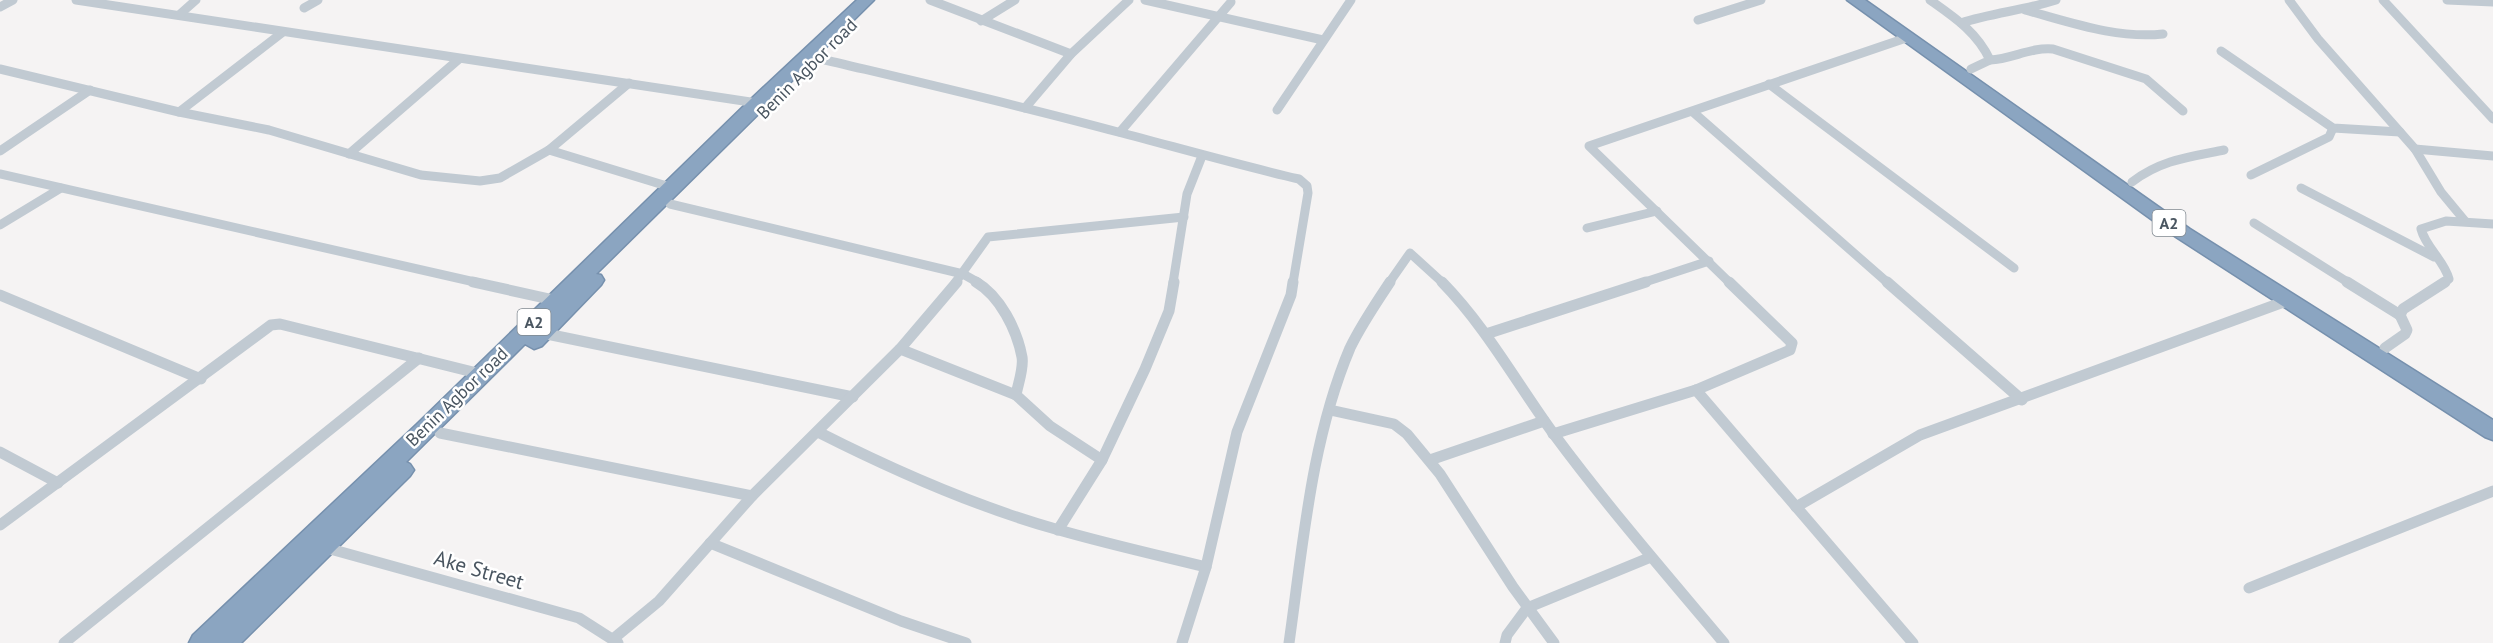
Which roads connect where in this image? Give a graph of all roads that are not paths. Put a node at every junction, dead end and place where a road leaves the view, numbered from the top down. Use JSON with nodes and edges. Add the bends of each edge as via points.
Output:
{"nodes":[{"id":1,"x":13,"y":0,"type":"edge"},
{"id":2,"x":76,"y":0,"type":"edge"},
{"id":3,"x":196,"y":0,"type":"edge"},
{"id":4,"x":318,"y":0,"type":"edge"},
{"id":5,"x":866,"y":0,"type":"edge"},
{"id":6,"x":877,"y":0,"type":"edge"},
{"id":7,"x":930,"y":0,"type":"edge"},
{"id":8,"x":1015,"y":0,"type":"edge"},
{"id":9,"x":1129,"y":0,"type":"edge"},
{"id":10,"x":1145,"y":0,"type":"edge"},
{"id":11,"x":1351,"y":0,"type":"edge"},
{"id":12,"x":1761,"y":0,"type":"edge"},
{"id":13,"x":1855,"y":0,"type":"edge"},
{"id":14,"x":1875,"y":0,"type":"edge"},
{"id":15,"x":1930,"y":0,"type":"edge"},
{"id":16,"x":2056,"y":0,"type":"edge"},
{"id":17,"x":2289,"y":0,"type":"edge"},
{"id":18,"x":2383,"y":0,"type":"edge"},
{"id":19,"x":2447,"y":0,"type":"edge"},
{"id":20,"x":1231,"y":2,"type":"dead end"},
{"id":21,"x":2493,"y":2,"type":"edge"},
{"id":22,"x":0,"y":7,"type":"edge"},
{"id":23,"x":304,"y":8,"type":"dead end"},
{"id":24,"x":2025,"y":10,"type":"junction"},
{"id":25,"x":179,"y":15,"type":"junction"},
{"id":26,"x":1221,"y":16,"type":"junction"},
{"id":27,"x":1698,"y":20,"type":"dead end"},
{"id":28,"x":981,"y":21,"type":"junction"},
{"id":29,"x":1961,"y":23,"type":"junction"},
{"id":30,"x":283,"y":32,"type":"junction"},
{"id":31,"x":2163,"y":34,"type":"dead end"},
{"id":32,"x":1910,"y":37,"type":"junction"},
{"id":33,"x":1323,"y":40,"type":"junction"},
{"id":34,"x":2221,"y":51,"type":"dead end"},
{"id":35,"x":1071,"y":54,"type":"junction"},
{"id":36,"x":817,"y":58,"type":"junction"},
{"id":37,"x":459,"y":59,"type":"junction"},
{"id":38,"x":1990,"y":60,"type":"junction"},
{"id":39,"x":0,"y":69,"type":"edge"},
{"id":40,"x":1971,"y":69,"type":"junction"},
{"id":41,"x":629,"y":83,"type":"junction"},
{"id":42,"x":1769,"y":84,"type":"junction"},
{"id":43,"x":90,"y":90,"type":"junction"},
{"id":44,"x":757,"y":102,"type":"junction"},
{"id":45,"x":1025,"y":108,"type":"junction"},
{"id":46,"x":1277,"y":110,"type":"dead end"},
{"id":47,"x":2183,"y":111,"type":"dead end"},
{"id":48,"x":179,"y":112,"type":"junction"},
{"id":49,"x":1693,"y":112,"type":"junction"},
{"id":50,"x":2493,"y":119,"type":"edge"},
{"id":51,"x":2333,"y":128,"type":"junction"},
{"id":52,"x":1120,"y":132,"type":"junction"},
{"id":53,"x":2400,"y":132,"type":"junction"},
{"id":54,"x":2415,"y":149,"type":"junction"},
{"id":55,"x":549,"y":150,"type":"junction"},
{"id":56,"x":2224,"y":150,"type":"dead end"},
{"id":57,"x":0,"y":151,"type":"edge"},
{"id":58,"x":349,"y":154,"type":"junction"},
{"id":59,"x":1202,"y":156,"type":"junction"},
{"id":60,"x":2493,"y":156,"type":"edge"},
{"id":61,"x":0,"y":174,"type":"edge"},
{"id":62,"x":2251,"y":175,"type":"dead end"},
{"id":63,"x":2132,"y":182,"type":"junction"},
{"id":64,"x":60,"y":188,"type":"junction"},
{"id":65,"x":2301,"y":188,"type":"dead end"},
{"id":66,"x":670,"y":195,"type":"junction"},
{"id":67,"x":1657,"y":211,"type":"junction"},
{"id":68,"x":1184,"y":218,"type":"junction"},
{"id":69,"x":2465,"y":221,"type":"junction"},
{"id":70,"x":2254,"y":223,"type":"dead end"},
{"id":71,"x":2493,"y":224,"type":"edge"},
{"id":72,"x":0,"y":225,"type":"edge"},
{"id":73,"x":1587,"y":228,"type":"dead end"},
{"id":74,"x":1709,"y":261,"type":"junction"},
{"id":75,"x":2443,"y":261,"type":"junction"},
{"id":76,"x":2014,"y":268,"type":"dead end"},
{"id":77,"x":963,"y":274,"type":"junction"},
{"id":78,"x":0,"y":295,"type":"edge"},
{"id":79,"x":554,"y":300,"type":"junction"},
{"id":80,"x":2289,"y":300,"type":"junction"},
{"id":81,"x":2400,"y":315,"type":"junction"},
{"id":82,"x":542,"y":333,"type":"junction"},
{"id":83,"x":1486,"y":334,"type":"junction"},
{"id":84,"x":2385,"y":348,"type":"junction"},
{"id":85,"x":900,"y":349,"type":"junction"},
{"id":86,"x":419,"y":358,"type":"junction"},
{"id":87,"x":481,"y":374,"type":"junction"},
{"id":88,"x":201,"y":379,"type":"junction"},
{"id":89,"x":1696,"y":390,"type":"junction"},
{"id":90,"x":1016,"y":395,"type":"junction"},
{"id":91,"x":853,"y":397,"type":"junction"},
{"id":92,"x":2022,"y":400,"type":"junction"},
{"id":93,"x":1330,"y":410,"type":"junction"},
{"id":94,"x":2493,"y":417,"type":"edge"},
{"id":95,"x":1544,"y":421,"type":"junction"},
{"id":96,"x":2493,"y":431,"type":"edge"},
{"id":97,"x":818,"y":432,"type":"junction"},
{"id":98,"x":440,"y":433,"type":"junction"},
{"id":99,"x":1553,"y":434,"type":"junction"},
{"id":100,"x":0,"y":452,"type":"edge"},
{"id":101,"x":1102,"y":460,"type":"junction"},
{"id":102,"x":1430,"y":460,"type":"junction"},
{"id":103,"x":58,"y":483,"type":"junction"},
{"id":104,"x":2493,"y":491,"type":"edge"},
{"id":105,"x":752,"y":496,"type":"junction"},
{"id":106,"x":1796,"y":507,"type":"junction"},
{"id":107,"x":0,"y":525,"type":"edge"},
{"id":108,"x":1058,"y":530,"type":"junction"},
{"id":109,"x":710,"y":543,"type":"junction"},
{"id":110,"x":323,"y":547,"type":"junction"},
{"id":111,"x":1651,"y":557,"type":"junction"},
{"id":112,"x":1206,"y":567,"type":"junction"},
{"id":113,"x":2249,"y":588,"type":"dead end"},
{"id":114,"x":1527,"y":608,"type":"junction"},
{"id":115,"x":616,"y":641,"type":"edge"},
{"id":116,"x":64,"y":643,"type":"edge"},
{"id":117,"x":202,"y":643,"type":"edge"},
{"id":118,"x":224,"y":643,"type":"edge"},
{"id":119,"x":966,"y":643,"type":"edge"},
{"id":120,"x":1182,"y":643,"type":"edge"},
{"id":121,"x":1289,"y":643,"type":"edge"},
{"id":122,"x":1505,"y":643,"type":"edge"},
{"id":123,"x":1554,"y":643,"type":"edge"},
{"id":124,"x":1724,"y":643,"type":"edge"},
{"id":125,"x":1912,"y":643,"type":"edge"}],
"edges":[{"from":1,"to":22,"type":"street"},
{"from":2,"to":25,"type":"street"},
{"from":3,"to":25,"type":"street"},
{"from":4,"to":23,"type":"street"},
{"from":5,"to":44,"type":"highway","name":"Benin Agbor road","number":"A2"},
{"from":6,"to":36,"type":"highway","name":"Benin Agbor road","number":"A2"},
{"from":7,"to":28,"type":"street"},
{"from":8,"to":28,"type":"street"},
{"from":9,"to":35,"type":"street"},
{"from":10,"to":26,"type":"street"},
{"from":11,"to":33,"type":"street"},
{"from":12,"to":27,"type":"street"},
{"from":13,"to":32,"type":"highway","number":"A2"},
{"from":14,"to":40,"type":"highway","number":"A2"},
{"from":15,"to":29,"type":"street"},
{"from":16,"to":24,"type":"street"},
{"from":17,"to":53,"type":"street"},
{"from":18,"to":50,"type":"street"},
{"from":19,"to":21,"type":"street"},
{"from":20,"to":26,"type":"street"},
{"from":24,"to":29,"type":"street"},
{"from":24,"to":31,"type":"street","via":[[2099,28],[2152,36]]},
{"from":25,"to":30,"type":"street"},
{"from":26,"to":33,"type":"street"},
{"from":26,"to":52,"type":"street"},
{"from":28,"to":35,"type":"street"},
{"from":29,"to":38,"type":"street","via":[[1986,47]]},
{"from":30,"to":37,"type":"street"},
{"from":30,"to":48,"type":"street"},
{"from":32,"to":42,"type":"street"},
{"from":32,"to":80,"type":"highway","number":"A2","via":[[2116,187]]},
{"from":33,"to":46,"type":"street"},
{"from":34,"to":51,"type":"street"},
{"from":35,"to":45,"type":"street"},
{"from":36,"to":45,"type":"street"},
{"from":36,"to":66,"type":"highway","name":"Benin Agbor road","number":"A2"},
{"from":37,"to":41,"type":"street"},
{"from":37,"to":58,"type":"street"},
{"from":38,"to":40,"type":"street"},
{"from":38,"to":47,"type":"street","via":[[2038,48],[2062,51],[2146,79]]},
{"from":39,"to":43,"type":"street"},
{"from":40,"to":63,"type":"highway","number":"A2"},
{"from":41,"to":44,"type":"street"},
{"from":41,"to":55,"type":"street"},
{"from":42,"to":49,"type":"street"},
{"from":42,"to":76,"type":"street"},
{"from":43,"to":48,"type":"street"},
{"from":43,"to":57,"type":"street"},
{"from":44,"to":66,"type":"highway","name":"Benin Agbor road","number":"A2"},
{"from":45,"to":52,"type":"street"},
{"from":48,"to":58,"type":"street","via":[[269,130]]},
{"from":49,"to":67,"type":"street","via":[[1589,146]]},
{"from":49,"to":92,"type":"street"},
{"from":51,"to":53,"type":"street"},
{"from":51,"to":62,"type":"street","via":[[2329,137]]},
{"from":52,"to":59,"type":"street"},
{"from":53,"to":54,"type":"street"},
{"from":54,"to":60,"type":"street"},
{"from":54,"to":69,"type":"street","via":[[2441,192]]},
{"from":55,"to":58,"type":"street","via":[[500,178],[480,181],[421,175]]},
{"from":55,"to":66,"type":"street"},
{"from":56,"to":63,"type":"street","via":[[2163,163]]},
{"from":59,"to":68,"type":"street","via":[[1187,194]]},
{"from":59,"to":112,"type":"street","via":[[1299,179],[1308,193],[1291,295],[1237,432]]},
{"from":61,"to":64,"type":"street"},
{"from":63,"to":84,"type":"highway","number":"A2"},
{"from":64,"to":72,"type":"street"},
{"from":64,"to":79,"type":"street"},
{"from":65,"to":75,"type":"street"},
{"from":66,"to":77,"type":"street"},
{"from":66,"to":79,"type":"highway","name":"Benin Agbor road","number":"A2"},
{"from":66,"to":82,"type":"highway","name":"Benin Agbor road","number":"A2"},
{"from":67,"to":73,"type":"street"},
{"from":67,"to":74,"type":"street"},
{"from":68,"to":77,"type":"street","via":[[988,237]]},
{"from":68,"to":101,"type":"street","via":[[1169,311]]},
{"from":69,"to":71,"type":"street"},
{"from":69,"to":75,"type":"street","via":[[2428,224],[2421,229],[2422,236]]},
{"from":70,"to":81,"type":"street"},
{"from":74,"to":83,"type":"street"},
{"from":74,"to":89,"type":"street","via":[[1792,347]]},
{"from":75,"to":81,"type":"street","via":[[2449,279],[2403,309]]},
{"from":77,"to":85,"type":"street"},
{"from":77,"to":90,"type":"street","via":[[987,288],[1008,317],[1023,359]]},
{"from":78,"to":88,"type":"street"},
{"from":79,"to":87,"type":"highway","name":"Benin Agbor road","number":"A2"},
{"from":80,"to":92,"type":"street"},
{"from":80,"to":96,"type":"highway","number":"A2"},
{"from":81,"to":84,"type":"street","via":[[2407,330]]},
{"from":82,"to":91,"type":"street"},
{"from":82,"to":98,"type":"highway","name":"Benin Agbor road","number":"A2"},
{"from":83,"to":93,"type":"street","via":[[1430,268],[1410,253],[1351,348]]},
{"from":83,"to":95,"type":"street"},
{"from":84,"to":94,"type":"highway","number":"A2"},
{"from":85,"to":90,"type":"street"},
{"from":85,"to":91,"type":"street"},
{"from":86,"to":87,"type":"street"},
{"from":86,"to":88,"type":"street","via":[[276,324]]},
{"from":86,"to":116,"type":"street","via":[[331,433]]},
{"from":87,"to":117,"type":"highway","name":"Benin Agbor road","number":"A2"},
{"from":88,"to":103,"type":"street"},
{"from":89,"to":99,"type":"street"},
{"from":89,"to":106,"type":"street"},
{"from":90,"to":101,"type":"street","via":[[1050,426]]},
{"from":91,"to":97,"type":"street"},
{"from":92,"to":106,"type":"street","via":[[1920,435]]},
{"from":93,"to":102,"type":"street","via":[[1394,424]]},
{"from":93,"to":121,"type":"street","via":[[1314,479]]},
{"from":95,"to":99,"type":"street"},
{"from":95,"to":102,"type":"street"},
{"from":97,"to":105,"type":"street"},
{"from":97,"to":108,"type":"street","via":[[880,463]]},
{"from":98,"to":105,"type":"street"},
{"from":98,"to":110,"type":"highway","name":"Benin Agbor road","number":"A2"},
{"from":99,"to":111,"type":"street"},
{"from":100,"to":103,"type":"street"},
{"from":101,"to":108,"type":"street"},
{"from":102,"to":114,"type":"street"},
{"from":103,"to":107,"type":"street"},
{"from":104,"to":113,"type":"street"},
{"from":105,"to":109,"type":"street"},
{"from":106,"to":125,"type":"street"},
{"from":108,"to":112,"type":"street"},
{"from":109,"to":115,"type":"street","via":[[659,601]]},
{"from":109,"to":119,"type":"street","via":[[891,617]]},
{"from":110,"to":115,"type":"street","name":"Ake Street","via":[[579,618]]},
{"from":110,"to":118,"type":"highway","name":"Benin Agbor road","number":"A2"},
{"from":111,"to":114,"type":"street"},
{"from":111,"to":124,"type":"street"},
{"from":112,"to":120,"type":"street"},
{"from":114,"to":122,"type":"street"},
{"from":114,"to":123,"type":"street"}]}
